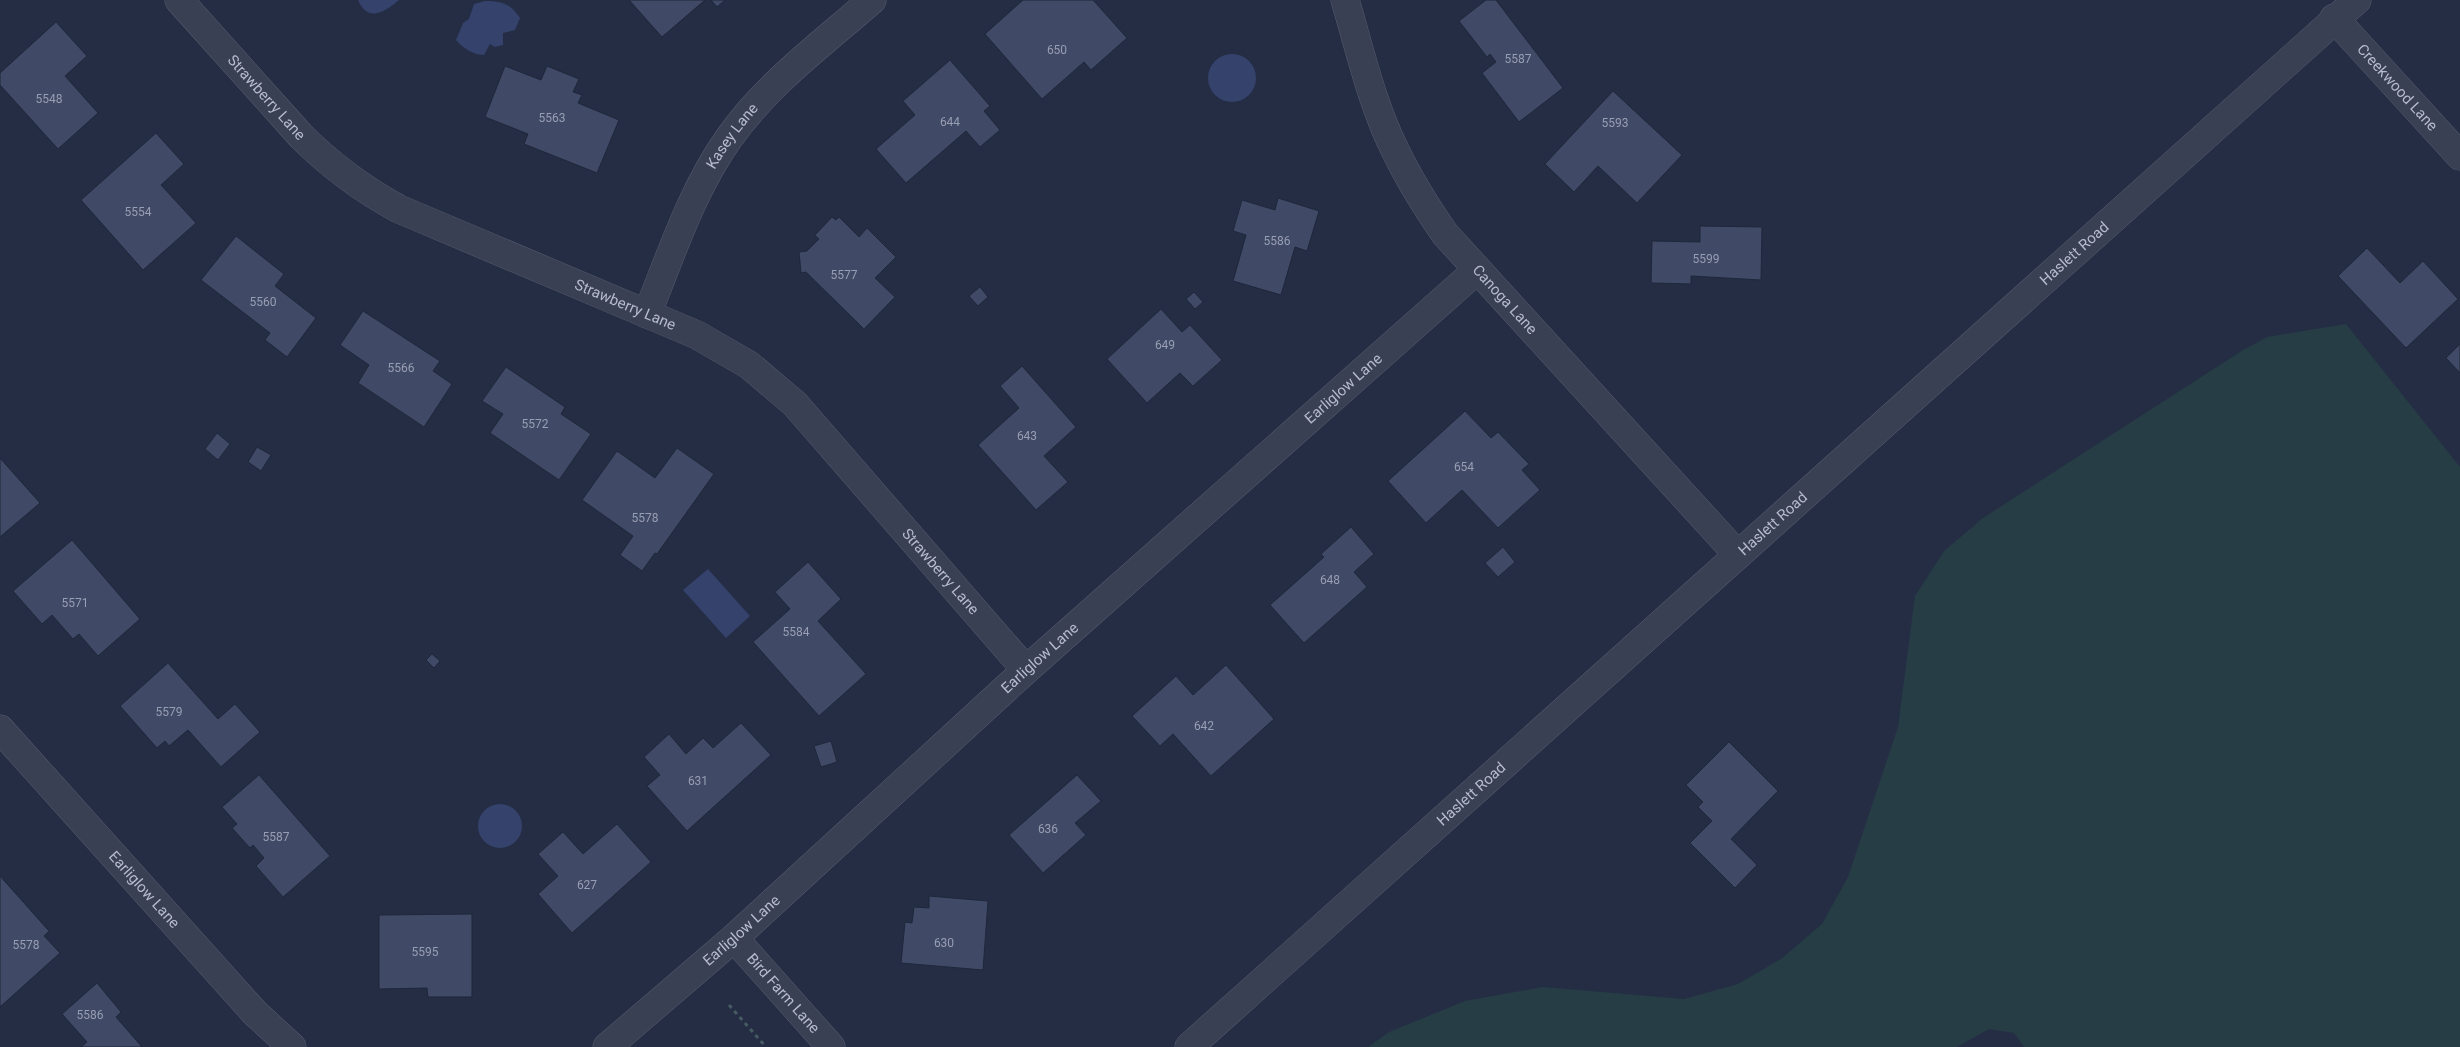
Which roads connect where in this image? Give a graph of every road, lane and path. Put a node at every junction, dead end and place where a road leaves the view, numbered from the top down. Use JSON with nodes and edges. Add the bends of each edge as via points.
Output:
{"nodes":[{"id":1,"x":179,"y":0,"type":"edge"},
{"id":2,"x":872,"y":0,"type":"edge"},
{"id":3,"x":1345,"y":0,"type":"edge"},
{"id":4,"x":2356,"y":0,"type":"edge"},
{"id":5,"x":2334,"y":18,"type":"junction"},
{"id":6,"x":2460,"y":156,"type":"edge"},
{"id":7,"x":1477,"y":270,"type":"junction"},
{"id":8,"x":647,"y":314,"type":"junction"},
{"id":9,"x":1738,"y":555,"type":"junction"},
{"id":10,"x":1026,"y":670,"type":"junction"},
{"id":11,"x":0,"y":729,"type":"edge"},
{"id":12,"x":734,"y":938,"type":"junction"},
{"id":13,"x":729,"y":1005,"type":"dead end"},
{"id":14,"x":292,"y":1047,"type":"edge"},
{"id":15,"x":607,"y":1047,"type":"edge"},
{"id":16,"x":766,"y":1047,"type":"edge"},
{"id":17,"x":832,"y":1047,"type":"edge"},
{"id":18,"x":1189,"y":1047,"type":"edge"}],
"edges":[{"from":1,"to":8,"type":"street","name":"Strawberry Lane","via":[[301,136],[367,192],[399,209]]},
{"from":2,"to":8,"type":"street","name":"Kasey Lane","via":[[766,95],[730,138],[703,182]]},
{"from":3,"to":7,"type":"street","name":"Canoga Lane","via":[[1395,151],[1418,195],[1445,234]]},
{"from":4,"to":5,"type":"street","name":"Haslett Road"},
{"from":5,"to":6,"type":"street","name":"Creekwood Lane"},
{"from":5,"to":9,"type":"street","name":"Haslett Road"},
{"from":7,"to":9,"type":"street","name":"Canoga Lane"},
{"from":7,"to":10,"type":"street","name":"Earliglow Lane"},
{"from":8,"to":10,"type":"street","name":"Strawberry Lane","via":[[724,349],[795,404]]},
{"from":9,"to":18,"type":"street","name":"Haslett Road"},
{"from":10,"to":12,"type":"street","name":"Earliglow Lane"},
{"from":11,"to":14,"type":"street","name":"Earliglow Lane","via":[[255,1013]]},
{"from":12,"to":15,"type":"street","name":"Earliglow Lane"},
{"from":12,"to":17,"type":"street","name":"Bird Farm Lane"},
{"from":13,"to":16,"type":"path"}]}
